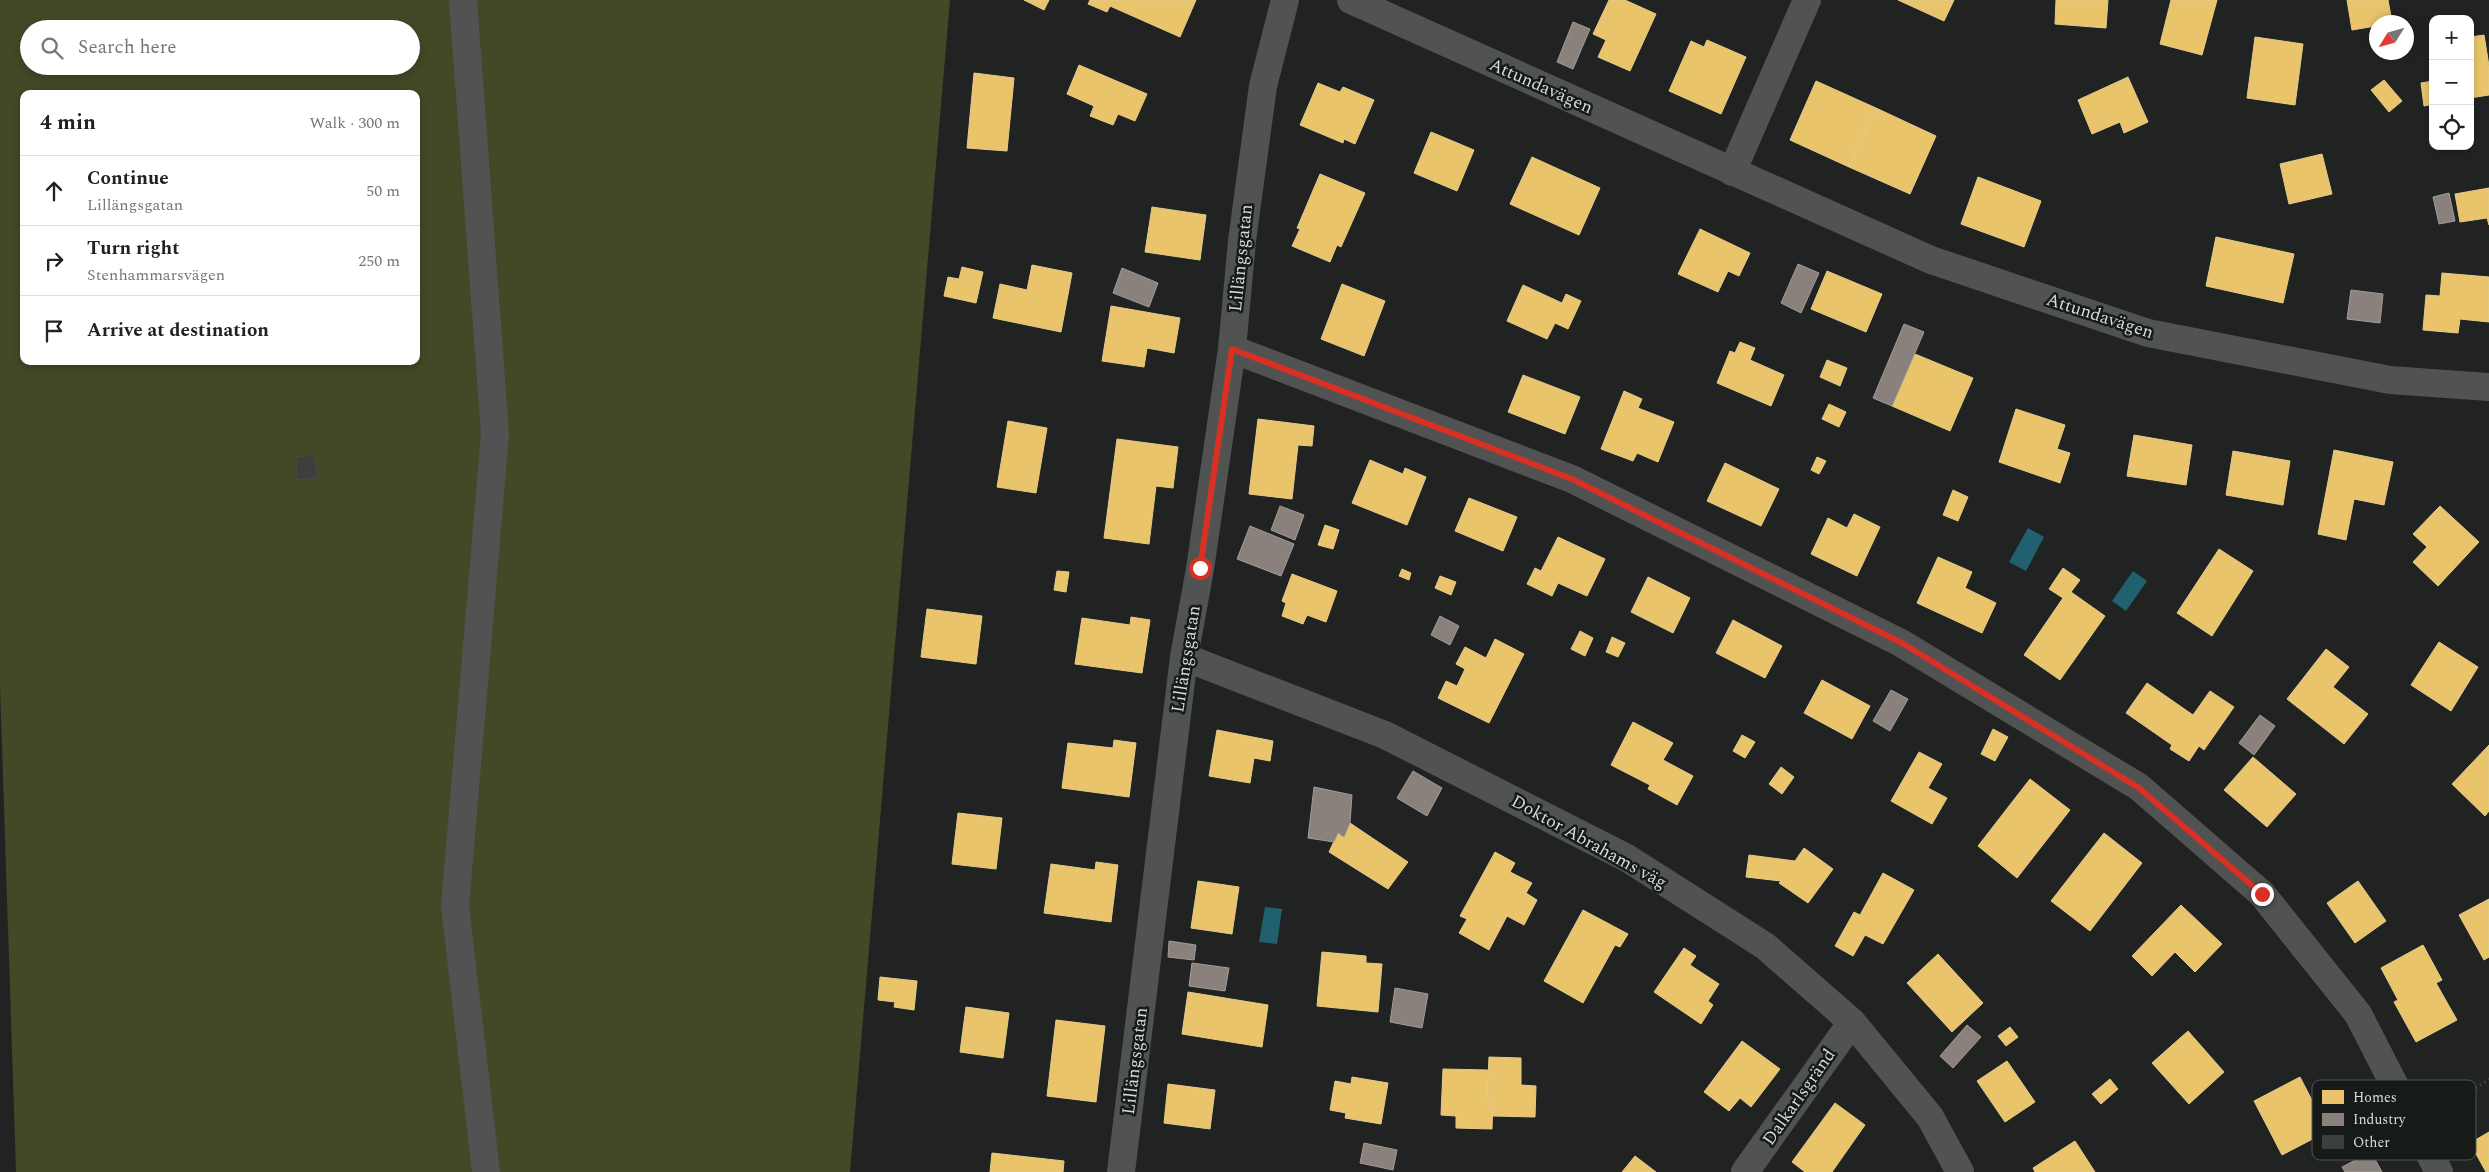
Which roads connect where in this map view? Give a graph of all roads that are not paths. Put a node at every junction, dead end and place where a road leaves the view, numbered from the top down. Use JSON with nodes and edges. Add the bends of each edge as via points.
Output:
{"nodes":[{"id":1,"x":463,"y":0,"type":"edge"},
{"id":2,"x":1285,"y":0,"type":"edge"},
{"id":3,"x":1351,"y":0,"type":"edge"},
{"id":4,"x":1807,"y":0,"type":"edge"},
{"id":5,"x":1732,"y":172,"type":"junction"},
{"id":6,"x":1232,"y":349,"type":"junction"},
{"id":7,"x":2489,"y":387,"type":"edge"},
{"id":8,"x":1184,"y":657,"type":"junction"},
{"id":9,"x":1852,"y":1022,"type":"junction"},
{"id":10,"x":2392,"y":1080,"type":"edge"},
{"id":11,"x":2433,"y":1160,"type":"edge"},
{"id":12,"x":486,"y":1172,"type":"edge"},
{"id":13,"x":1121,"y":1172,"type":"edge"},
{"id":14,"x":1745,"y":1172,"type":"edge"},
{"id":15,"x":1960,"y":1172,"type":"edge"},
{"id":16,"x":2439,"y":1172,"type":"edge"}],
"edges":[{"from":1,"to":12,"type":"street","via":[[495,434],[455,906]]},
{"from":2,"to":6,"type":"street","name":"Lillängsgatan","via":[[1263,86],[1242,241]]},
{"from":3,"to":5,"type":"street","name":"Attundavägen"},
{"from":4,"to":5,"type":"street"},
{"from":5,"to":7,"type":"street","name":"Attundavägen","via":[[1931,260],[2148,333],[2390,380]]},
{"from":6,"to":8,"type":"street","name":"Lillängsgatan"},
{"from":6,"to":10,"type":"street","via":[[1572,479],[1902,643],[2139,788],[2262,894],[2358,1014]]},
{"from":8,"to":9,"type":"street","name":"Doktor Abrahams väg","via":[[1385,735],[1627,858],[1765,946]]},
{"from":8,"to":13,"type":"street","name":"Lillängsgatan"},
{"from":9,"to":14,"type":"street","name":"Dalkarlsgränd"},
{"from":9,"to":15,"type":"street","name":"Doktor Abrahams väg","via":[[1930,1116]]},
{"from":11,"to":16,"type":"street"}]}
